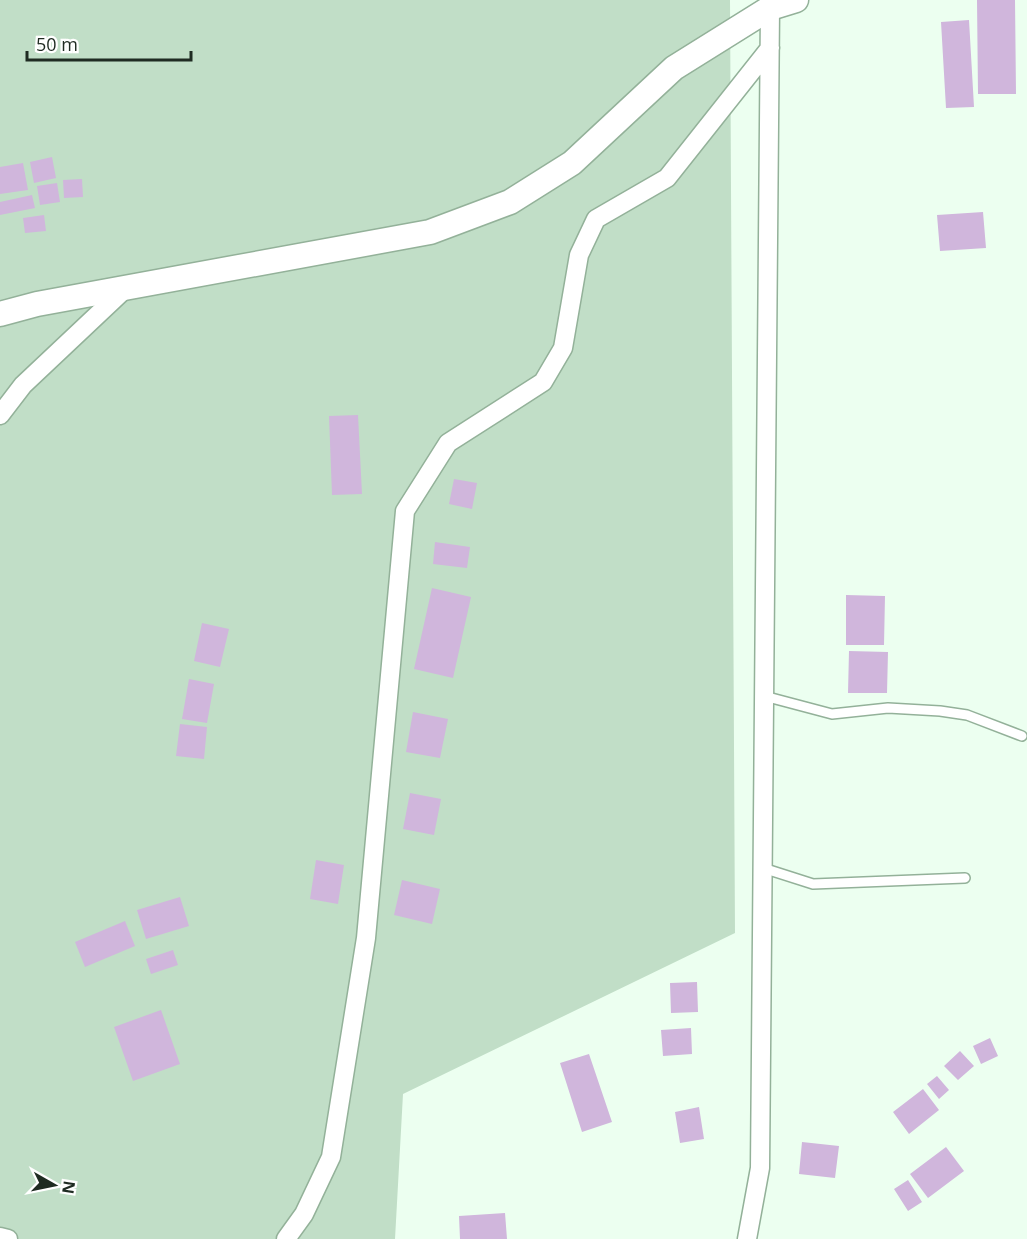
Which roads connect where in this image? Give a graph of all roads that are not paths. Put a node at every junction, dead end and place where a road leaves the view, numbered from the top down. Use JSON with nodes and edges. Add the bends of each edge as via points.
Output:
{"nodes":[{"id":1,"x":796,"y":0,"type":"edge"},
{"id":2,"x":770,"y":8,"type":"junction"},
{"id":3,"x":770,"y":48,"type":"junction"},
{"id":4,"x":127,"y":287,"type":"junction"},
{"id":5,"x":0,"y":314,"type":"edge"},
{"id":6,"x":0,"y":415,"type":"edge"},
{"id":7,"x":764,"y":696,"type":"junction"},
{"id":8,"x":1022,"y":736,"type":"dead end"},
{"id":9,"x":763,"y":868,"type":"junction"},
{"id":10,"x":965,"y":878,"type":"dead end"},
{"id":11,"x":0,"y":1237,"type":"edge"},
{"id":12,"x":8,"y":1239,"type":"edge"},
{"id":13,"x":286,"y":1239,"type":"edge"},
{"id":14,"x":747,"y":1239,"type":"edge"}],
"edges":[{"from":1,"to":2,"type":"main road"},
{"from":2,"to":3,"type":"street"},
{"from":2,"to":4,"type":"main road","via":[[674,68],[572,163],[510,202],[430,232]]},
{"from":3,"to":7,"type":"street"},
{"from":3,"to":13,"type":"street","via":[[667,178],[596,219],[579,255],[562,348],[543,382],[448,443],[405,511],[366,938],[331,1157],[304,1214]]},
{"from":4,"to":5,"type":"main road"},
{"from":4,"to":6,"type":"street","via":[[23,385]]},
{"from":7,"to":8,"type":"lane","via":[[832,714],[888,708],[958,714]]},
{"from":7,"to":9,"type":"street"},
{"from":9,"to":10,"type":"lane","via":[[813,884]]},
{"from":9,"to":14,"type":"street","via":[[760,1168]]},
{"from":11,"to":12,"type":"street"}]}
